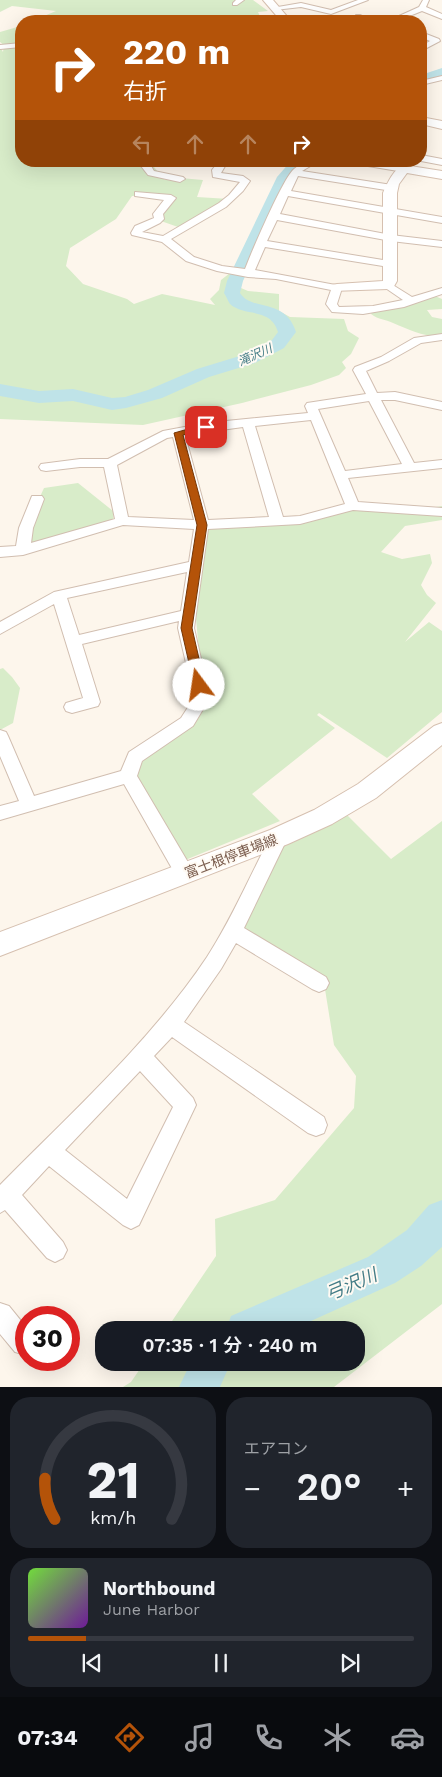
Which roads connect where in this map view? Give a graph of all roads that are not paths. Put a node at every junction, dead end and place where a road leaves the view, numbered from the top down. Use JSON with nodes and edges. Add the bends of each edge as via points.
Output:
{"nodes":[{"id":1,"x":268,"y":0,"type":"edge"},
{"id":2,"x":308,"y":0,"type":"edge"},
{"id":3,"x":361,"y":0,"type":"edge"},
{"id":4,"x":336,"y":2,"type":"dead end"},
{"id":5,"x":426,"y":3,"type":"edge"},
{"id":6,"x":321,"y":4,"type":"dead end"},
{"id":7,"x":350,"y":5,"type":"junction"},
{"id":8,"x":275,"y":8,"type":"junction"},
{"id":9,"x":281,"y":15,"type":"edge"},
{"id":10,"x":403,"y":15,"type":"edge"},
{"id":11,"x":442,"y":17,"type":"edge"},
{"id":12,"x":427,"y":37,"type":"edge"},
{"id":13,"x":15,"y":45,"type":"edge"},
{"id":14,"x":0,"y":46,"type":"edge"},
{"id":15,"x":427,"y":49,"type":"edge"},
{"id":16,"x":442,"y":78,"type":"edge"},
{"id":17,"x":427,"y":82,"type":"edge"},
{"id":18,"x":427,"y":121,"type":"edge"},
{"id":19,"x":442,"y":125,"type":"edge"},
{"id":20,"x":427,"y":159,"type":"edge"},
{"id":21,"x":442,"y":162,"type":"edge"},
{"id":22,"x":147,"y":167,"type":"edge"},
{"id":23,"x":219,"y":167,"type":"edge"},
{"id":24,"x":304,"y":167,"type":"edge"},
{"id":25,"x":405,"y":167,"type":"edge"},
{"id":26,"x":413,"y":167,"type":"edge"},
{"id":27,"x":296,"y":173,"type":"junction"},
{"id":28,"x":442,"y":175,"type":"edge"},
{"id":29,"x":180,"y":179,"type":"dead end"},
{"id":30,"x":392,"y":188,"type":"junction"},
{"id":31,"x":285,"y":193,"type":"junction"},
{"id":32,"x":138,"y":194,"type":"dead end"},
{"id":33,"x":390,"y":210,"type":"junction"},
{"id":34,"x":273,"y":216,"type":"junction"},
{"id":35,"x":442,"y":220,"type":"edge"},
{"id":36,"x":391,"y":238,"type":"junction"},
{"id":37,"x":165,"y":239,"type":"junction"},
{"id":38,"x":260,"y":243,"type":"junction"},
{"id":39,"x":442,"y":244,"type":"edge"},
{"id":40,"x":389,"y":264,"type":"junction"},
{"id":41,"x":245,"y":273,"type":"junction"},
{"id":42,"x":388,"y":285,"type":"junction"},
{"id":43,"x":337,"y":288,"type":"junction"},
{"id":44,"x":441,"y":292,"type":"edge"},
{"id":45,"x":411,"y":301,"type":"junction"},
{"id":46,"x":442,"y":336,"type":"edge"},
{"id":47,"x":373,"y":397,"type":"junction"},
{"id":48,"x":442,"y":406,"type":"edge"},
{"id":49,"x":314,"y":416,"type":"junction"},
{"id":50,"x":248,"y":424,"type":"junction"},
{"id":51,"x":178,"y":433,"type":"junction"},
{"id":52,"x":110,"y":463,"type":"junction"},
{"id":53,"x":442,"y":464,"type":"edge"},
{"id":54,"x":46,"y":467,"type":"dead end"},
{"id":55,"x":410,"y":468,"type":"junction"},
{"id":56,"x":341,"y":475,"type":"junction"},
{"id":57,"x":37,"y":499,"type":"dead end"},
{"id":58,"x":353,"y":506,"type":"junction"},
{"id":59,"x":442,"y":512,"type":"edge"},
{"id":60,"x":122,"y":521,"type":"junction"},
{"id":61,"x":277,"y":521,"type":"junction"},
{"id":62,"x":202,"y":525,"type":"junction"},
{"id":63,"x":23,"y":550,"type":"junction"},
{"id":64,"x":0,"y":552,"type":"edge"},
{"id":65,"x":196,"y":565,"type":"junction"},
{"id":66,"x":59,"y":595,"type":"junction"},
{"id":67,"x":188,"y":614,"type":"junction"},
{"id":68,"x":0,"y":629,"type":"edge"},
{"id":69,"x":74,"y":641,"type":"junction"},
{"id":70,"x":72,"y":707,"type":"dead end"},
{"id":71,"x":442,"y":732,"type":"edge"},
{"id":72,"x":0,"y":736,"type":"edge"},
{"id":73,"x":128,"y":776,"type":"junction"},
{"id":74,"x":29,"y":804,"type":"junction"},
{"id":75,"x":0,"y":813,"type":"edge"},
{"id":76,"x":280,"y":837,"type":"junction"},
{"id":77,"x":185,"y":874,"type":"junction"},
{"id":78,"x":234,"y":931,"type":"junction"},
{"id":79,"x":0,"y":944,"type":"edge"},
{"id":80,"x":319,"y":983,"type":"dead end"},
{"id":81,"x":170,"y":1024,"type":"junction"},
{"id":82,"x":140,"y":1056,"type":"junction"},
{"id":83,"x":316,"y":1125,"type":"dead end"},
{"id":84,"x":48,"y":1151,"type":"junction"},
{"id":85,"x":3,"y":1197,"type":"edge"},
{"id":86,"x":55,"y":1250,"type":"dead end"},
{"id":87,"x":0,"y":1315,"type":"edge"},
{"id":88,"x":15,"y":1332,"type":"edge"}],
"edges":[{"from":1,"to":8,"type":"main road"},
{"from":2,"to":6,"type":"street"},
{"from":3,"to":7,"type":"street"},
{"from":4,"to":7,"type":"street"},
{"from":5,"to":10,"type":"street"},
{"from":5,"to":11,"type":"street"},
{"from":7,"to":8,"type":"street","via":[[331,12],[300,5]]},
{"from":8,"to":9,"type":"main road"},
{"from":12,"to":15,"type":"street","via":[[436,42]]},
{"from":13,"to":14,"type":"street"},
{"from":16,"to":17,"type":"street"},
{"from":18,"to":19,"type":"main road"},
{"from":20,"to":21,"type":"street"},
{"from":22,"to":29,"type":"street","via":[[151,173]]},
{"from":23,"to":37,"type":"street","via":[[216,175],[240,178],[245,181],[243,187],[230,200]]},
{"from":24,"to":27,"type":"street"},
{"from":25,"to":30,"type":"main road"},
{"from":26,"to":28,"type":"main road"},
{"from":27,"to":30,"type":"street"},
{"from":27,"to":31,"type":"street"},
{"from":30,"to":33,"type":"main road"},
{"from":31,"to":33,"type":"street"},
{"from":31,"to":34,"type":"street"},
{"from":32,"to":37,"type":"street","via":[[171,198],[158,214],[157,221],[138,228],[136,233]]},
{"from":33,"to":35,"type":"street"},
{"from":33,"to":36,"type":"main road"},
{"from":34,"to":36,"type":"street"},
{"from":34,"to":38,"type":"street"},
{"from":36,"to":39,"type":"street"},
{"from":36,"to":40,"type":"main road"},
{"from":37,"to":41,"type":"street","via":[[190,259]]},
{"from":38,"to":40,"type":"street"},
{"from":38,"to":41,"type":"street"},
{"from":40,"to":42,"type":"main road"},
{"from":41,"to":43,"type":"street"},
{"from":42,"to":43,"type":"main road"},
{"from":42,"to":45,"type":"street"},
{"from":43,"to":45,"type":"street","via":[[331,304],[336,310],[364,311]]},
{"from":44,"to":45,"type":"street"},
{"from":46,"to":47,"type":"street","via":[[418,340],[359,370]]},
{"from":47,"to":48,"type":"street","via":[[395,396]]},
{"from":47,"to":49,"type":"street","via":[[310,406]]},
{"from":47,"to":55,"type":"street"},
{"from":49,"to":50,"type":"street"},
{"from":49,"to":56,"type":"street"},
{"from":50,"to":51,"type":"street"},
{"from":50,"to":61,"type":"street"},
{"from":51,"to":52,"type":"street","via":[[163,435]]},
{"from":51,"to":62,"type":"street"},
{"from":52,"to":54,"type":"street"},
{"from":52,"to":60,"type":"street"},
{"from":53,"to":55,"type":"street"},
{"from":55,"to":56,"type":"street"},
{"from":56,"to":58,"type":"street"},
{"from":57,"to":63,"type":"street","via":[[26,528]]},
{"from":58,"to":59,"type":"street"},
{"from":58,"to":61,"type":"street","via":[[300,520]]},
{"from":60,"to":62,"type":"street"},
{"from":60,"to":63,"type":"street"},
{"from":61,"to":62,"type":"street"},
{"from":62,"to":65,"type":"street"},
{"from":63,"to":64,"type":"street"},
{"from":65,"to":66,"type":"street"},
{"from":65,"to":67,"type":"street"},
{"from":66,"to":68,"type":"street"},
{"from":66,"to":69,"type":"street"},
{"from":67,"to":69,"type":"street"},
{"from":67,"to":73,"type":"street","via":[[186,628],[200,701],[187,722],[135,757]]},
{"from":69,"to":70,"type":"street","via":[[92,702]]},
{"from":71,"to":76,"type":"main road","name":"富士根停車場線","via":[[366,790],[323,817]]},
{"from":72,"to":74,"type":"street"},
{"from":73,"to":74,"type":"street"},
{"from":73,"to":77,"type":"street"},
{"from":74,"to":75,"type":"street"},
{"from":76,"to":77,"type":"main road","name":"富士根停車場線"},
{"from":76,"to":78,"type":"street"},
{"from":77,"to":79,"type":"main road","name":"富士根停車場線"},
{"from":78,"to":80,"type":"street"},
{"from":78,"to":81,"type":"street"},
{"from":81,"to":82,"type":"street"},
{"from":81,"to":83,"type":"street"},
{"from":82,"to":84,"type":"street"},
{"from":82,"to":84,"type":"street","via":[[185,1105],[131,1217]]},
{"from":84,"to":85,"type":"street"},
{"from":85,"to":86,"type":"street"},
{"from":87,"to":88,"type":"street"}]}
